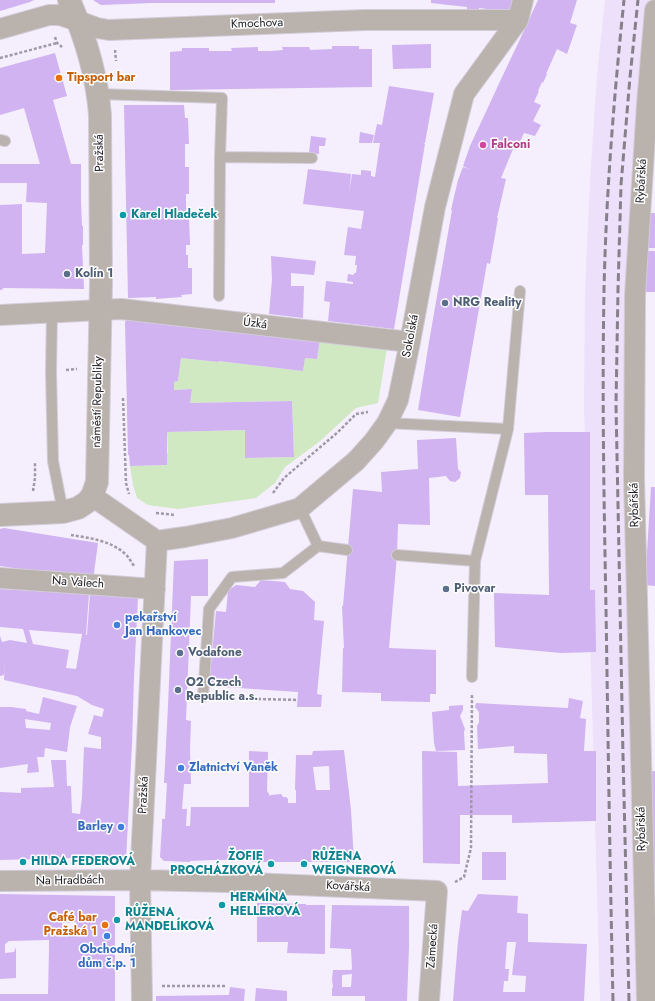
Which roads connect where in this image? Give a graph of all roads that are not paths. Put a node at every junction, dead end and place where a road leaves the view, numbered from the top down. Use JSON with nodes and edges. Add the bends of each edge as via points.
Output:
{"nodes":[{"id":1,"x":69,"y":0,"type":"edge"},
{"id":2,"x":523,"y":0,"type":"edge"},
{"id":3,"x":655,"y":10,"type":"edge"},
{"id":4,"x":518,"y":20,"type":"junction"},
{"id":5,"x":78,"y":21,"type":"junction"},
{"id":6,"x":0,"y":29,"type":"edge"},
{"id":7,"x":98,"y":94,"type":"junction"},
{"id":8,"x":220,"y":157,"type":"junction"},
{"id":9,"x":312,"y":158,"type":"dead end"},
{"id":10,"x":520,"y":291,"type":"dead end"},
{"id":11,"x":219,"y":296,"type":"dead end"},
{"id":12,"x":100,"y":310,"type":"junction"},
{"id":13,"x":52,"y":313,"type":"junction"},
{"id":14,"x":0,"y":315,"type":"edge"},
{"id":15,"x":410,"y":342,"type":"junction"},
{"id":16,"x":387,"y":423,"type":"junction"},
{"id":17,"x":508,"y":429,"type":"junction"},
{"id":18,"x":92,"y":496,"type":"junction"},
{"id":19,"x":300,"y":508,"type":"junction"},
{"id":20,"x":63,"y":512,"type":"junction"},
{"id":21,"x":0,"y":515,"type":"edge"},
{"id":22,"x":157,"y":541,"type":"junction"},
{"id":23,"x":318,"y":546,"type":"junction"},
{"id":24,"x":347,"y":550,"type":"dead end"},
{"id":25,"x":397,"y":555,"type":"dead end"},
{"id":26,"x":475,"y":561,"type":"junction"},
{"id":27,"x":0,"y":578,"type":"edge"},
{"id":28,"x":146,"y":588,"type":"junction"},
{"id":29,"x":472,"y":677,"type":"road end"},
{"id":30,"x":203,"y":697,"type":"road end"},
{"id":31,"x":140,"y":880,"type":"junction"},
{"id":32,"x":0,"y":881,"type":"edge"},
{"id":33,"x":437,"y":891,"type":"joint"},
{"id":34,"x":142,"y":994,"type":"edge"},
{"id":35,"x":429,"y":1001,"type":"edge"},
{"id":36,"x":647,"y":1001,"type":"edge"}],
"edges":[{"from":1,"to":5,"type":"street","name":"Pražská"},
{"from":2,"to":4,"type":"street","name":"Sokolská"},
{"from":3,"to":36,"type":"street","name":"Rybářská","via":[[635,303],[634,478]]},
{"from":4,"to":5,"type":"street","name":"Kmochova","via":[[364,20],[109,30]]},
{"from":4,"to":15,"type":"street","name":"Sokolská","via":[[464,94],[435,207]]},
{"from":5,"to":6,"type":"street","name":"Kmochova","via":[[60,15],[49,15]]},
{"from":5,"to":7,"type":"street","name":"Pražská","via":[[92,62]]},
{"from":7,"to":8,"type":"lane","via":[[222,98]]},
{"from":7,"to":12,"type":"street","name":"Pražská"},
{"from":8,"to":9,"type":"lane"},
{"from":8,"to":11,"type":"lane"},
{"from":10,"to":17,"type":"lane"},
{"from":12,"to":13,"type":"street"},
{"from":12,"to":15,"type":"street","name":"Úzká","via":[[121,309]]},
{"from":12,"to":18,"type":"street","name":"náměstí Republiky","via":[[97,482]]},
{"from":13,"to":14,"type":"street"},
{"from":13,"to":20,"type":"lane","via":[[52,461]]},
{"from":15,"to":16,"type":"street","name":"Sokolská","via":[[398,400]]},
{"from":16,"to":17,"type":"lane"},
{"from":16,"to":19,"type":"street","name":"Sokolská","via":[[356,461]]},
{"from":17,"to":26,"type":"lane"},
{"from":18,"to":20,"type":"street","via":[[78,508]]},
{"from":18,"to":22,"type":"street"},
{"from":19,"to":22,"type":"street","name":"Sokolská","via":[[232,528]]},
{"from":19,"to":23,"type":"lane"},
{"from":20,"to":21,"type":"street"},
{"from":22,"to":28,"type":"street","name":"Pražská"},
{"from":23,"to":24,"type":"lane"},
{"from":23,"to":30,"type":"lane","via":[[283,573],[232,577],[209,609]]},
{"from":25,"to":26,"type":"lane"},
{"from":26,"to":29,"type":"lane"},
{"from":27,"to":28,"type":"street","name":"Na Valech"},
{"from":28,"to":31,"type":"street","name":"Pražská"},
{"from":31,"to":32,"type":"street","name":"Na Hradbách"},
{"from":31,"to":33,"type":"street","name":"Kovářská"},
{"from":31,"to":34,"type":"street","name":"Pražská"},
{"from":33,"to":35,"type":"street","name":"Zámecká"}]}
